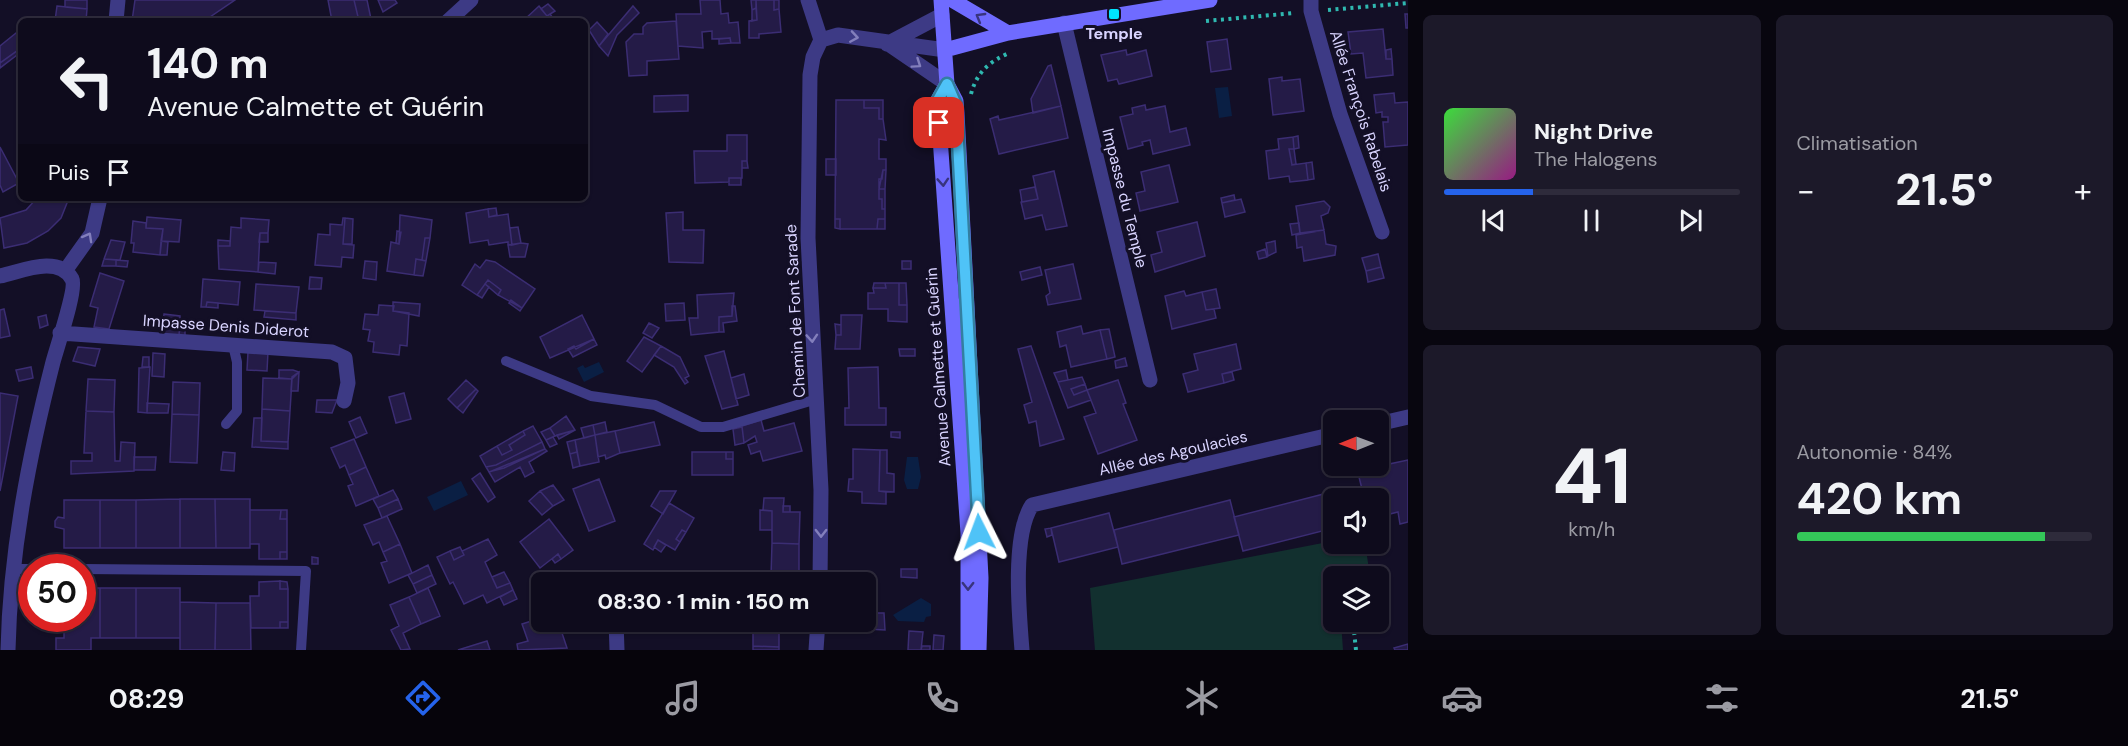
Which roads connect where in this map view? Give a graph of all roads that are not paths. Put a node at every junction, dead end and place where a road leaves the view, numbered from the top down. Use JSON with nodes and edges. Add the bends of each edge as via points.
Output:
{"nodes":[{"id":1,"x":118,"y":0,"type":"edge"},
{"id":2,"x":471,"y":0,"type":"edge"},
{"id":3,"x":808,"y":0,"type":"edge"},
{"id":4,"x":952,"y":0,"type":"edge"},
{"id":5,"x":1203,"y":0,"type":"edge"},
{"id":6,"x":1311,"y":0,"type":"edge"},
{"id":7,"x":942,"y":7,"type":"edge"},
{"id":8,"x":116,"y":18,"type":"edge"},
{"id":9,"x":451,"y":18,"type":"edge"},
{"id":10,"x":1064,"y":23,"type":"junction"},
{"id":11,"x":1008,"y":33,"type":"junction"},
{"id":12,"x":821,"y":40,"type":"junction"},
{"id":13,"x":887,"y":44,"type":"junction"},
{"id":14,"x":945,"y":50,"type":"junction"},
{"id":15,"x":947,"y":84,"type":"junction"},
{"id":16,"x":99,"y":201,"type":"edge"},
{"id":17,"x":1382,"y":232,"type":"dead end"},
{"id":18,"x":65,"y":271,"type":"junction"},
{"id":19,"x":0,"y":276,"type":"edge"},
{"id":20,"x":60,"y":333,"type":"junction"},
{"id":21,"x":233,"y":345,"type":"junction"},
{"id":22,"x":506,"y":361,"type":"dead end"},
{"id":23,"x":1150,"y":380,"type":"dead end"},
{"id":24,"x":817,"y":399,"type":"junction"},
{"id":25,"x":344,"y":401,"type":"dead end"},
{"id":26,"x":1408,"y":417,"type":"edge"},
{"id":27,"x":1389,"y":421,"type":"edge"},
{"id":28,"x":226,"y":424,"type":"dead end"},
{"id":29,"x":1323,"y":437,"type":"edge"},
{"id":30,"x":14,"y":569,"type":"junction"},
{"id":31,"x":18,"y":569,"type":"edge"},
{"id":32,"x":96,"y":569,"type":"edge"},
{"id":33,"x":820,"y":572,"type":"edge"},
{"id":34,"x":4,"y":606,"type":"edge"},
{"id":35,"x":616,"y":632,"type":"edge"},
{"id":36,"x":817,"y":632,"type":"edge"},
{"id":37,"x":8,"y":650,"type":"edge"},
{"id":38,"x":302,"y":650,"type":"edge"},
{"id":39,"x":617,"y":650,"type":"edge"},
{"id":40,"x":816,"y":650,"type":"edge"},
{"id":41,"x":968,"y":650,"type":"edge"},
{"id":42,"x":979,"y":650,"type":"edge"},
{"id":43,"x":1022,"y":650,"type":"edge"}],
"edges":[{"from":1,"to":8,"type":"street"},
{"from":2,"to":9,"type":"street"},
{"from":3,"to":12,"type":"street"},
{"from":11,"to":4,"type":"main road","one_way":true},
{"from":5,"to":10,"type":"main road"},
{"from":6,"to":17,"type":"street","name":"Allée François Rabelais","via":[[1340,114]]},
{"from":7,"to":13,"type":"street"},
{"from":7,"to":14,"type":"main road","name":"Avenue Calmette et Guérin"},
{"from":10,"to":11,"type":"main road"},
{"from":10,"to":23,"type":"street","name":"Impasse du Temple"},
{"from":11,"to":14,"type":"main road"},
{"from":12,"to":13,"type":"street","one_way":true,"via":[[838,35]]},
{"from":12,"to":24,"type":"street","name":"Chemin de Font Sarade","one_way":true,"via":[[810,75],[810,280]]},
{"from":13,"to":14,"type":"street"},
{"from":13,"to":15,"type":"street","one_way":true},
{"from":14,"to":15,"type":"main road","name":"Avenue Calmette et Guérin"},
{"from":15,"to":41,"type":"main road","name":"Avenue Calmette et Guérin","one_way":true,"via":[[938,100],[938,109],[968,532]]},
{"from":15,"to":42,"type":"main road","name":"Avenue Calmette et Guérin","via":[[956,101],[962,197],[981,578]]},
{"from":18,"to":16,"type":"street","one_way":true,"via":[[92,234]]},
{"from":18,"to":19,"type":"street","via":[[44,266]]},
{"from":18,"to":20,"type":"street","via":[[74,290]]},
{"from":20,"to":21,"type":"street","name":"Impasse Denis Diderot"},
{"from":20,"to":30,"type":"street","via":[[33,443]]},
{"from":21,"to":25,"type":"street","name":"Impasse Denis Diderot","via":[[332,352],[345,358],[348,383]]},
{"from":21,"to":28,"type":"lane","via":[[237,411]]},
{"from":22,"to":24,"type":"lane","via":[[591,396],[655,405],[701,427],[723,427]]},
{"from":24,"to":33,"type":"street","name":"Chemin de Font Sarade","one_way":true},
{"from":26,"to":27,"type":"street"},
{"from":29,"to":43,"type":"street","name":"Allée des Agoulacies","via":[[1032,505],[1025,515],[1018,590]]},
{"from":30,"to":31,"type":"lane"},
{"from":30,"to":34,"type":"street"},
{"from":32,"to":38,"type":"lane","via":[[306,571]]},
{"from":34,"to":37,"type":"street"},
{"from":35,"to":39,"type":"street"},
{"from":36,"to":40,"type":"street"}]}
